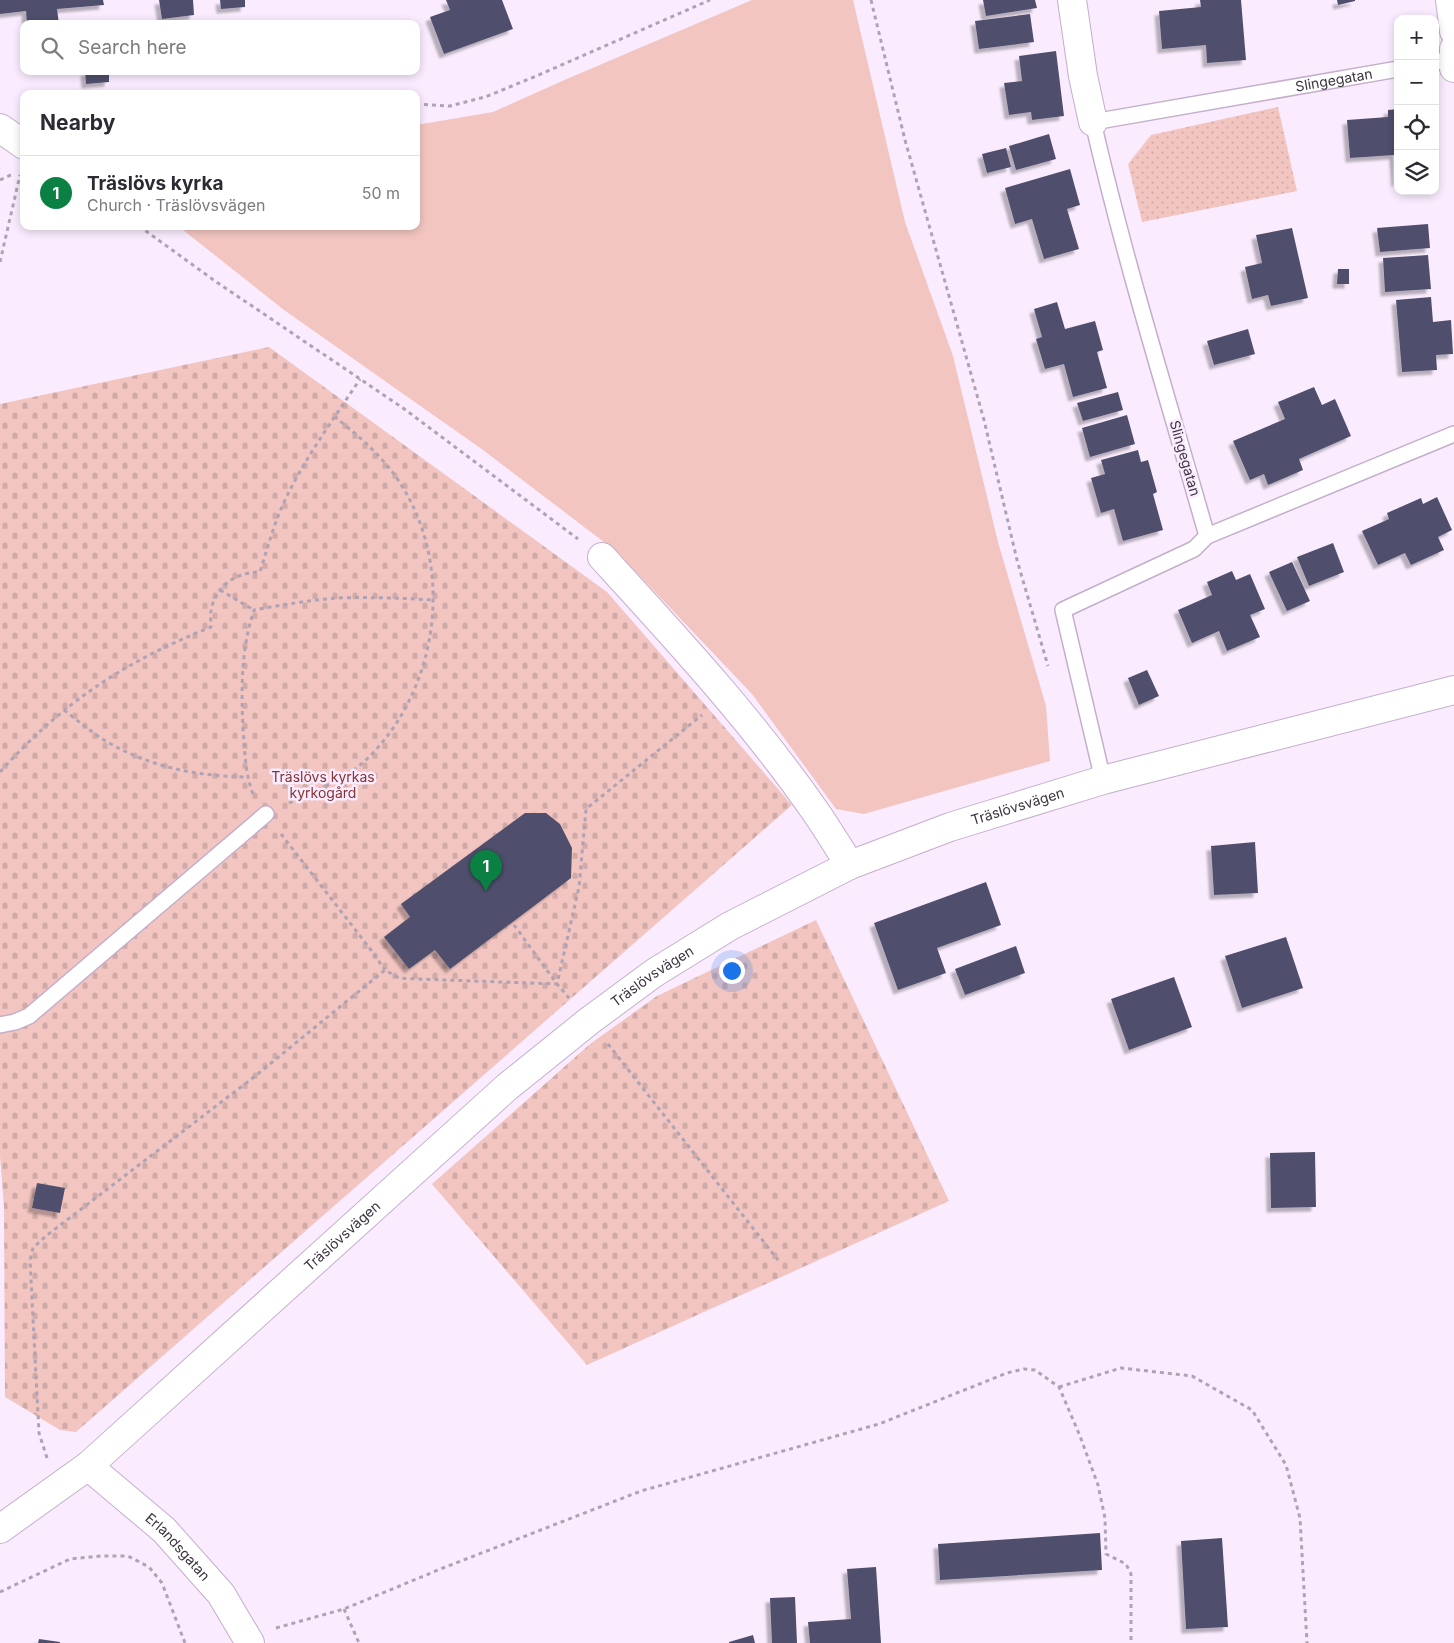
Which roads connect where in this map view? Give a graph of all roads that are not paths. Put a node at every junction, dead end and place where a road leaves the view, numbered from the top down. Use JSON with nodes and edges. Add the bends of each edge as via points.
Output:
{"nodes":[{"id":1,"x":1072,"y":0,"type":"edge"},
{"id":2,"x":1450,"y":0,"type":"edge"},
{"id":3,"x":1454,"y":31,"type":"edge"},
{"id":4,"x":1394,"y":70,"type":"edge"},
{"id":5,"x":1093,"y":122,"type":"junction"},
{"id":6,"x":0,"y":128,"type":"edge"},
{"id":7,"x":20,"y":153,"type":"edge"},
{"id":8,"x":1454,"y":434,"type":"edge"},
{"id":9,"x":1207,"y":536,"type":"junction"},
{"id":10,"x":602,"y":557,"type":"road end"},
{"id":11,"x":1454,"y":690,"type":"edge"},
{"id":12,"x":1103,"y":780,"type":"junction"},
{"id":13,"x":266,"y":814,"type":"road end"},
{"id":14,"x":850,"y":865,"type":"junction"},
{"id":15,"x":0,"y":1024,"type":"edge"},
{"id":16,"x":88,"y":1466,"type":"junction"},
{"id":17,"x":0,"y":1529,"type":"edge"},
{"id":18,"x":249,"y":1640,"type":"edge"}],
"edges":[{"from":1,"to":5,"type":"street","name":"Slingegatan","via":[[1082,76]]},
{"from":2,"to":3,"type":"street"},
{"from":4,"to":5,"type":"lane","name":"Slingegatan"},
{"from":5,"to":9,"type":"lane","name":"Slingegatan"},
{"from":6,"to":7,"type":"street"},
{"from":8,"to":9,"type":"lane"},
{"from":9,"to":12,"type":"lane","via":[[1194,549],[1063,610]]},
{"from":10,"to":14,"type":"street","via":[[726,696],[814,810]]},
{"from":11,"to":12,"type":"street","name":"Träslövsvägen"},
{"from":12,"to":14,"type":"street","name":"Träslövsvägen","via":[[950,827]]},
{"from":13,"to":15,"type":"lane","via":[[29,1016]]},
{"from":14,"to":16,"type":"street","name":"Träslövsvägen","via":[[730,926],[654,973],[589,1021],[507,1087]]},
{"from":16,"to":17,"type":"street","name":"Träslövsvägen"},
{"from":16,"to":18,"type":"street","name":"Erlandsgatan","via":[[164,1530],[221,1594]]}]}
